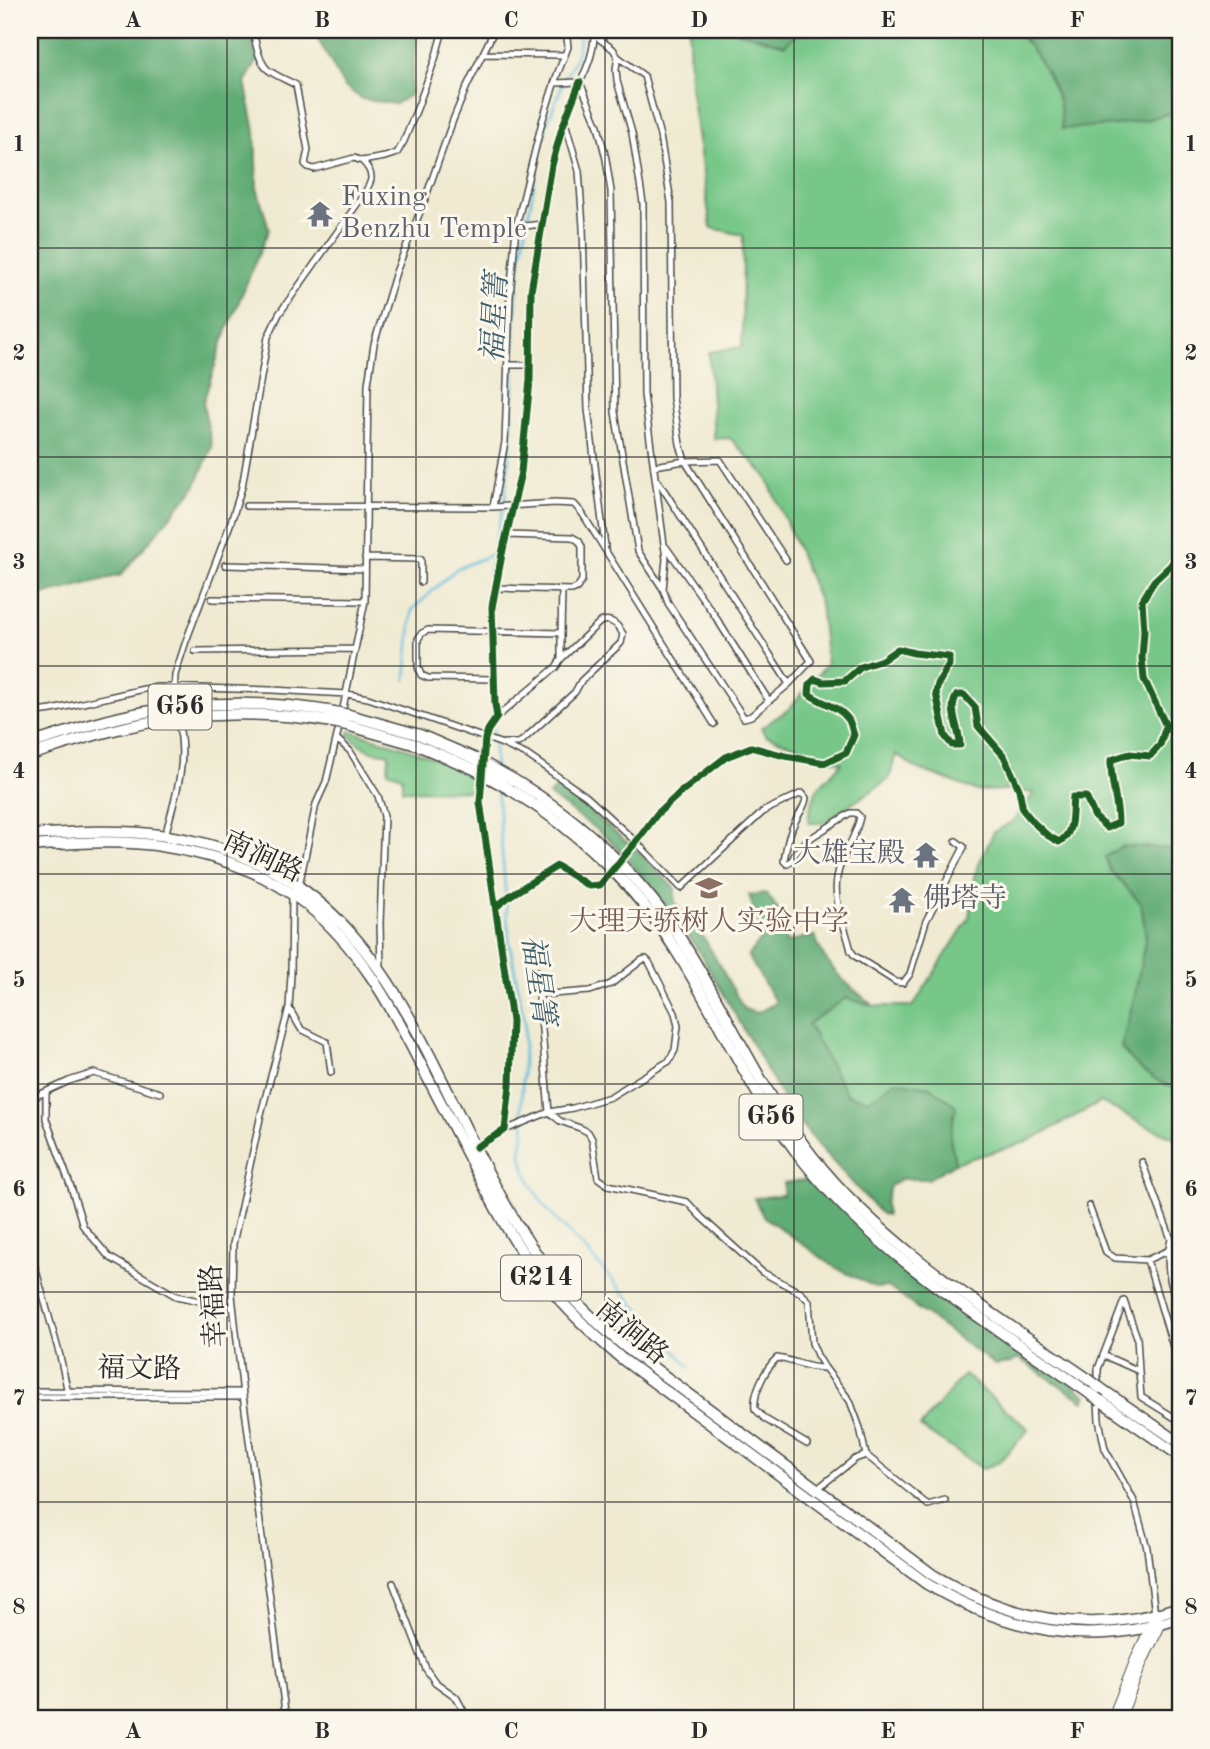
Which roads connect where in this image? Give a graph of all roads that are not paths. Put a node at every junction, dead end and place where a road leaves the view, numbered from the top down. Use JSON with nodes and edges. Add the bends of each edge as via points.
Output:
{"nodes":[{"id":1,"x":253,"y":30,"type":"edge"},
{"id":2,"x":443,"y":30,"type":"edge"},
{"id":3,"x":497,"y":30,"type":"edge"},
{"id":4,"x":566,"y":30,"type":"edge"},
{"id":5,"x":594,"y":32,"type":"edge"},
{"id":6,"x":483,"y":54,"type":"junction"},
{"id":7,"x":565,"y":55,"type":"junction"},
{"id":8,"x":618,"y":57,"type":"junction"},
{"id":9,"x":556,"y":82,"type":"junction"},
{"id":10,"x":580,"y":82,"type":"junction"},
{"id":11,"x":565,"y":122,"type":"junction"},
{"id":12,"x":362,"y":161,"type":"junction"},
{"id":13,"x":542,"y":224,"type":"junction"},
{"id":14,"x":519,"y":226,"type":"junction"},
{"id":15,"x":508,"y":365,"type":"junction"},
{"id":16,"x":530,"y":365,"type":"junction"},
{"id":17,"x":685,"y":461,"type":"junction"},
{"id":18,"x":654,"y":466,"type":"junction"},
{"id":19,"x":656,"y":478,"type":"junction"},
{"id":20,"x":511,"y":505,"type":"junction"},
{"id":21,"x":246,"y":506,"type":"dead end"},
{"id":22,"x":495,"y":507,"type":"junction"},
{"id":23,"x":366,"y":508,"type":"junction"},
{"id":24,"x":506,"y":535,"type":"junction"},
{"id":25,"x":664,"y":544,"type":"junction"},
{"id":26,"x":1180,"y":550,"type":"edge"},
{"id":27,"x":606,"y":551,"type":"junction"},
{"id":28,"x":365,"y":558,"type":"junction"},
{"id":29,"x":786,"y":560,"type":"dead end"},
{"id":30,"x":225,"y":565,"type":"dead end"},
{"id":31,"x":365,"y":569,"type":"junction"},
{"id":32,"x":421,"y":582,"type":"dead end"},
{"id":33,"x":495,"y":588,"type":"junction"},
{"id":34,"x":663,"y":589,"type":"junction"},
{"id":35,"x":562,"y":590,"type":"junction"},
{"id":36,"x":212,"y":599,"type":"dead end"},
{"id":37,"x":365,"y":601,"type":"junction"},
{"id":38,"x":493,"y":632,"type":"junction"},
{"id":39,"x":561,"y":634,"type":"junction"},
{"id":40,"x":355,"y":649,"type":"junction"},
{"id":41,"x":195,"y":651,"type":"dead end"},
{"id":42,"x":561,"y":659,"type":"junction"},
{"id":43,"x":495,"y":679,"type":"junction"},
{"id":44,"x":789,"y":684,"type":"junction"},
{"id":45,"x":174,"y":687,"type":"junction"},
{"id":46,"x":346,"y":694,"type":"junction"},
{"id":47,"x":174,"y":699,"type":"dead end"},
{"id":48,"x":769,"y":701,"type":"junction"},
{"id":49,"x":30,"y":713,"type":"edge"},
{"id":50,"x":333,"y":717,"type":"junction"},
{"id":51,"x":498,"y":717,"type":"junction"},
{"id":52,"x":714,"y":724,"type":"dead end"},
{"id":53,"x":179,"y":727,"type":"dead end"},
{"id":54,"x":337,"y":739,"type":"junction"},
{"id":55,"x":487,"y":739,"type":"junction"},
{"id":56,"x":500,"y":743,"type":"junction"},
{"id":57,"x":30,"y":744,"type":"edge"},
{"id":58,"x":30,"y":755,"type":"edge"},
{"id":59,"x":513,"y":785,"type":"junction"},
{"id":60,"x":30,"y":835,"type":"edge"},
{"id":61,"x":165,"y":836,"type":"junction"},
{"id":62,"x":956,"y":841,"type":"dead end"},
{"id":63,"x":636,"y":842,"type":"junction"},
{"id":64,"x":30,"y":846,"type":"edge"},
{"id":65,"x":627,"y":852,"type":"dead end"},
{"id":66,"x":605,"y":880,"type":"dead end"},
{"id":67,"x":296,"y":890,"type":"junction"},
{"id":68,"x":499,"y":905,"type":"junction"},
{"id":69,"x":381,"y":971,"type":"junction"},
{"id":70,"x":537,"y":971,"type":"dead end"},
{"id":71,"x":539,"y":996,"type":"junction"},
{"id":72,"x":289,"y":1009,"type":"junction"},
{"id":73,"x":331,"y":1072,"type":"dead end"},
{"id":74,"x":46,"y":1092,"type":"junction"},
{"id":75,"x":160,"y":1093,"type":"dead end"},
{"id":76,"x":30,"y":1099,"type":"edge"},
{"id":77,"x":549,"y":1112,"type":"junction"},
{"id":78,"x":505,"y":1130,"type":"junction"},
{"id":79,"x":471,"y":1150,"type":"junction"},
{"id":80,"x":1142,"y":1162,"type":"dead end"},
{"id":81,"x":1089,"y":1206,"type":"dead end"},
{"id":82,"x":1180,"y":1250,"type":"edge"},
{"id":83,"x":1167,"y":1251,"type":"junction"},
{"id":84,"x":1147,"y":1260,"type":"junction"},
{"id":85,"x":35,"y":1267,"type":"dead end"},
{"id":86,"x":1180,"y":1307,"type":"edge"},
{"id":87,"x":233,"y":1308,"type":"junction"},
{"id":88,"x":1103,"y":1356,"type":"junction"},
{"id":89,"x":1180,"y":1364,"type":"edge"},
{"id":90,"x":825,"y":1368,"type":"junction"},
{"id":91,"x":1139,"y":1371,"type":"junction"},
{"id":92,"x":31,"y":1392,"type":"edge"},
{"id":93,"x":68,"y":1394,"type":"junction"},
{"id":94,"x":243,"y":1395,"type":"junction"},
{"id":95,"x":1180,"y":1421,"type":"edge"},
{"id":96,"x":1180,"y":1443,"type":"edge"},
{"id":97,"x":807,"y":1444,"type":"dead end"},
{"id":98,"x":866,"y":1455,"type":"junction"},
{"id":99,"x":1180,"y":1456,"type":"edge"},
{"id":100,"x":817,"y":1489,"type":"junction"},
{"id":101,"x":945,"y":1500,"type":"dead end"},
{"id":102,"x":393,"y":1583,"type":"dead end"},
{"id":103,"x":1180,"y":1607,"type":"edge"},
{"id":104,"x":1180,"y":1618,"type":"edge"},
{"id":105,"x":1156,"y":1623,"type":"junction"},
{"id":106,"x":286,"y":1719,"type":"edge"},
{"id":107,"x":468,"y":1719,"type":"edge"},
{"id":108,"x":1112,"y":1719,"type":"edge"},
{"id":109,"x":1120,"y":1719,"type":"edge"}],
"edges":[{"from":1,"to":12,"type":"street","via":[[263,64],[296,85],[308,149],[305,164],[314,169],[354,158]]},
{"from":2,"to":12,"type":"street","via":[[404,141],[397,152]]},
{"from":3,"to":6,"type":"street","name":"幸福路"},
{"from":4,"to":7,"type":"street"},
{"from":5,"to":8,"type":"street"},
{"from":5,"to":10,"type":"street","via":[[589,64]]},
{"from":6,"to":7,"type":"street"},
{"from":6,"to":23,"type":"street","name":"幸福路","via":[[453,120],[374,344],[368,384]]},
{"from":7,"to":9,"type":"street"},
{"from":8,"to":17,"type":"street","via":[[644,76],[663,149],[671,202],[673,398]]},
{"from":8,"to":18,"type":"street","via":[[617,81],[632,133],[643,203],[644,395]]},
{"from":9,"to":10,"type":"street"},
{"from":9,"to":14,"type":"street","via":[[541,122]]},
{"from":10,"to":11,"type":"street"},
{"from":10,"to":34,"type":"street","via":[[597,126],[611,191],[615,412],[633,522],[638,551]]},
{"from":11,"to":13,"type":"street"},
{"from":11,"to":27,"type":"street","via":[[579,171],[588,409]]},
{"from":12,"to":45,"type":"street","via":[[372,175],[371,183],[279,314],[268,337],[242,487]]},
{"from":13,"to":14,"type":"street"},
{"from":13,"to":16,"type":"street","via":[[531,291]]},
{"from":14,"to":15,"type":"street"},
{"from":15,"to":16,"type":"street"},
{"from":15,"to":22,"type":"street","via":[[505,442]]},
{"from":16,"to":20,"type":"street","via":[[522,472]]},
{"from":17,"to":18,"type":"street"},
{"from":17,"to":29,"type":"street","via":[[720,460]]},
{"from":17,"to":44,"type":"street","via":[[811,661]]},
{"from":18,"to":19,"type":"street"},
{"from":19,"to":25,"type":"street"},
{"from":19,"to":44,"type":"street"},
{"from":20,"to":22,"type":"street"},
{"from":20,"to":24,"type":"street"},
{"from":20,"to":27,"type":"street","via":[[574,504]]},
{"from":21,"to":23,"type":"street"},
{"from":22,"to":23,"type":"street"},
{"from":23,"to":28,"type":"street","name":"幸福路"},
{"from":24,"to":33,"type":"street"},
{"from":24,"to":35,"type":"street","via":[[579,541],[582,583],[575,590]]},
{"from":25,"to":34,"type":"street"},
{"from":25,"to":48,"type":"street"},
{"from":26,"to":63,"type":"street","via":[[1142,601],[1144,679],[1166,726],[1160,745],[1150,756],[1129,754],[1111,760],[1118,823],[1107,828],[1095,817],[1086,797],[1073,797],[1066,838],[1059,842],[1048,835],[1023,810],[1004,756],[978,726],[975,706],[964,695],[953,700],[960,745],[953,745],[945,736],[936,693],[949,657],[898,649],[861,667],[845,681],[815,679],[810,684],[810,694],[848,718],[854,735],[846,753],[825,762],[751,747],[726,757],[656,814]]},
{"from":27,"to":52,"type":"street"},
{"from":28,"to":31,"type":"street","name":"幸福路"},
{"from":28,"to":32,"type":"street","via":[[421,559]]},
{"from":30,"to":31,"type":"street"},
{"from":31,"to":37,"type":"street","name":"幸福路"},
{"from":33,"to":35,"type":"street"},
{"from":33,"to":38,"type":"street"},
{"from":34,"to":48,"type":"street","via":[[744,718]]},
{"from":35,"to":39,"type":"street"},
{"from":36,"to":37,"type":"street"},
{"from":37,"to":40,"type":"street","name":"幸福路"},
{"from":38,"to":39,"type":"street"},
{"from":38,"to":43,"type":"street"},
{"from":38,"to":43,"type":"street","via":[[425,631],[418,639],[418,667],[428,678]]},
{"from":39,"to":42,"type":"street"},
{"from":40,"to":41,"type":"street"},
{"from":40,"to":46,"type":"street","name":"幸福路"},
{"from":42,"to":51,"type":"street"},
{"from":42,"to":56,"type":"street","via":[[604,620],[612,621],[623,634],[621,643],[580,681],[575,692],[522,741]]},
{"from":43,"to":51,"type":"street"},
{"from":44,"to":48,"type":"street"},
{"from":45,"to":46,"type":"street"},
{"from":45,"to":47,"type":"street"},
{"from":45,"to":49,"type":"street"},
{"from":46,"to":54,"type":"street","name":"幸福路"},
{"from":46,"to":55,"type":"street"},
{"from":50,"to":57,"type":"highway","number":"G56","via":[[263,704],[175,708],[114,719]]},
{"from":50,"to":58,"type":"highway","number":"G56","via":[[225,714],[176,718],[116,729]]},
{"from":50,"to":59,"type":"highway","number":"G56","bridge":true,"via":[[475,764]]},
{"from":51,"to":55,"type":"street"},
{"from":53,"to":61,"type":"street","via":[[182,758]]},
{"from":54,"to":67,"type":"street","name":"幸福路"},
{"from":54,"to":69,"type":"street","via":[[350,751],[378,796],[384,816]]},
{"from":55,"to":56,"type":"street"},
{"from":55,"to":68,"type":"street","via":[[480,802]]},
{"from":56,"to":63,"type":"street","via":[[527,755],[586,796]]},
{"from":59,"to":96,"type":"highway","number":"G56","bridge":true,"via":[[561,811],[590,835],[655,903],[692,957],[782,1114],[847,1196],[920,1261]]},
{"from":59,"to":99,"type":"highway","number":"G56","bridge":true,"via":[[583,843],[647,909],[684,962],[769,1113],[834,1198],[920,1275]]},
{"from":60,"to":61,"type":"highway","name":"南涧路","number":"G214","via":[[120,832]]},
{"from":61,"to":67,"type":"highway","name":"南涧路","number":"G214","via":[[234,853],[267,867]]},
{"from":62,"to":63,"type":"street","via":[[964,847],[926,921],[903,983],[855,956],[837,904],[838,871],[857,831],[860,817],[856,813],[806,841],[787,864],[785,851],[794,822],[806,805],[802,793],[764,811],[681,888]]},
{"from":63,"to":65,"type":"street"},
{"from":64,"to":67,"type":"highway","name":"南涧路","number":"G214","via":[[108,842],[178,849],[247,869]]},
{"from":66,"to":68,"type":"street","via":[[600,886],[589,886],[557,866]]},
{"from":67,"to":69,"type":"highway","name":"南涧路","number":"G214","via":[[329,909]]},
{"from":67,"to":72,"type":"street","name":"幸福路"},
{"from":67,"to":79,"type":"highway","name":"南涧路","number":"G214","via":[[350,947],[378,985]]},
{"from":68,"to":78,"type":"street","via":[[512,1021]]},
{"from":69,"to":79,"type":"highway","name":"南涧路","number":"G214","via":[[414,1027]]},
{"from":70,"to":71,"type":"street"},
{"from":71,"to":77,"type":"street"},
{"from":71,"to":77,"type":"street","via":[[611,984],[646,959],[676,1013],[678,1026],[675,1050],[669,1061],[654,1071],[610,1097]]},
{"from":72,"to":73,"type":"street","via":[[301,1029],[327,1042]]},
{"from":72,"to":87,"type":"street","name":"幸福路","via":[[233,1244]]},
{"from":74,"to":75,"type":"street","via":[[94,1073]]},
{"from":74,"to":76,"type":"street"},
{"from":74,"to":87,"type":"street","via":[[46,1119],[83,1226],[109,1257],[176,1296]]},
{"from":77,"to":78,"type":"street"},
{"from":77,"to":90,"type":"street","via":[[587,1132],[598,1178],[608,1185],[687,1202],[762,1272],[801,1293],[809,1301],[813,1343]]},
{"from":78,"to":79,"type":"street"},
{"from":79,"to":100,"type":"highway","name":"南涧路","number":"G214","via":[[545,1266],[607,1332]]},
{"from":79,"to":105,"type":"highway","name":"南涧路","number":"G214","via":[[502,1220],[531,1265],[600,1340],[927,1584],[971,1608],[1032,1628],[1095,1633]]},
{"from":80,"to":83,"type":"street","via":[[1171,1238]]},
{"from":81,"to":84,"type":"street","via":[[1106,1252],[1115,1258]]},
{"from":82,"to":83,"type":"street"},
{"from":83,"to":84,"type":"street"},
{"from":83,"to":86,"type":"street"},
{"from":84,"to":89,"type":"street"},
{"from":85,"to":93,"type":"street"},
{"from":87,"to":94,"type":"street","name":"幸福路"},
{"from":88,"to":91,"type":"street"},
{"from":88,"to":91,"type":"street","via":[[1124,1301],[1136,1337]]},
{"from":88,"to":105,"type":"street","via":[[1098,1369],[1099,1420],[1105,1449],[1134,1501],[1147,1548]]},
{"from":90,"to":97,"type":"street","via":[[777,1358],[754,1401],[765,1419]]},
{"from":90,"to":98,"type":"street","via":[[850,1401]]},
{"from":91,"to":95,"type":"street","via":[[1141,1397]]},
{"from":92,"to":93,"type":"street","name":"福文路"},
{"from":93,"to":94,"type":"street","name":"福文路"},
{"from":94,"to":106,"type":"street","name":"幸福路"},
{"from":98,"to":100,"type":"street"},
{"from":98,"to":101,"type":"street","via":[[928,1505]]},
{"from":100,"to":105,"type":"highway","name":"南涧路","number":"G214","via":[[933,1575],[990,1604],[1034,1617]]},
{"from":102,"to":107,"type":"street","via":[[426,1669],[435,1682],[456,1696]]},
{"from":103,"to":105,"type":"highway","number":"G214"},
{"from":104,"to":105,"type":"highway","number":"G214"},
{"from":105,"to":108,"type":"main road","via":[[1136,1658]]},
{"from":105,"to":109,"type":"main road"}]}
